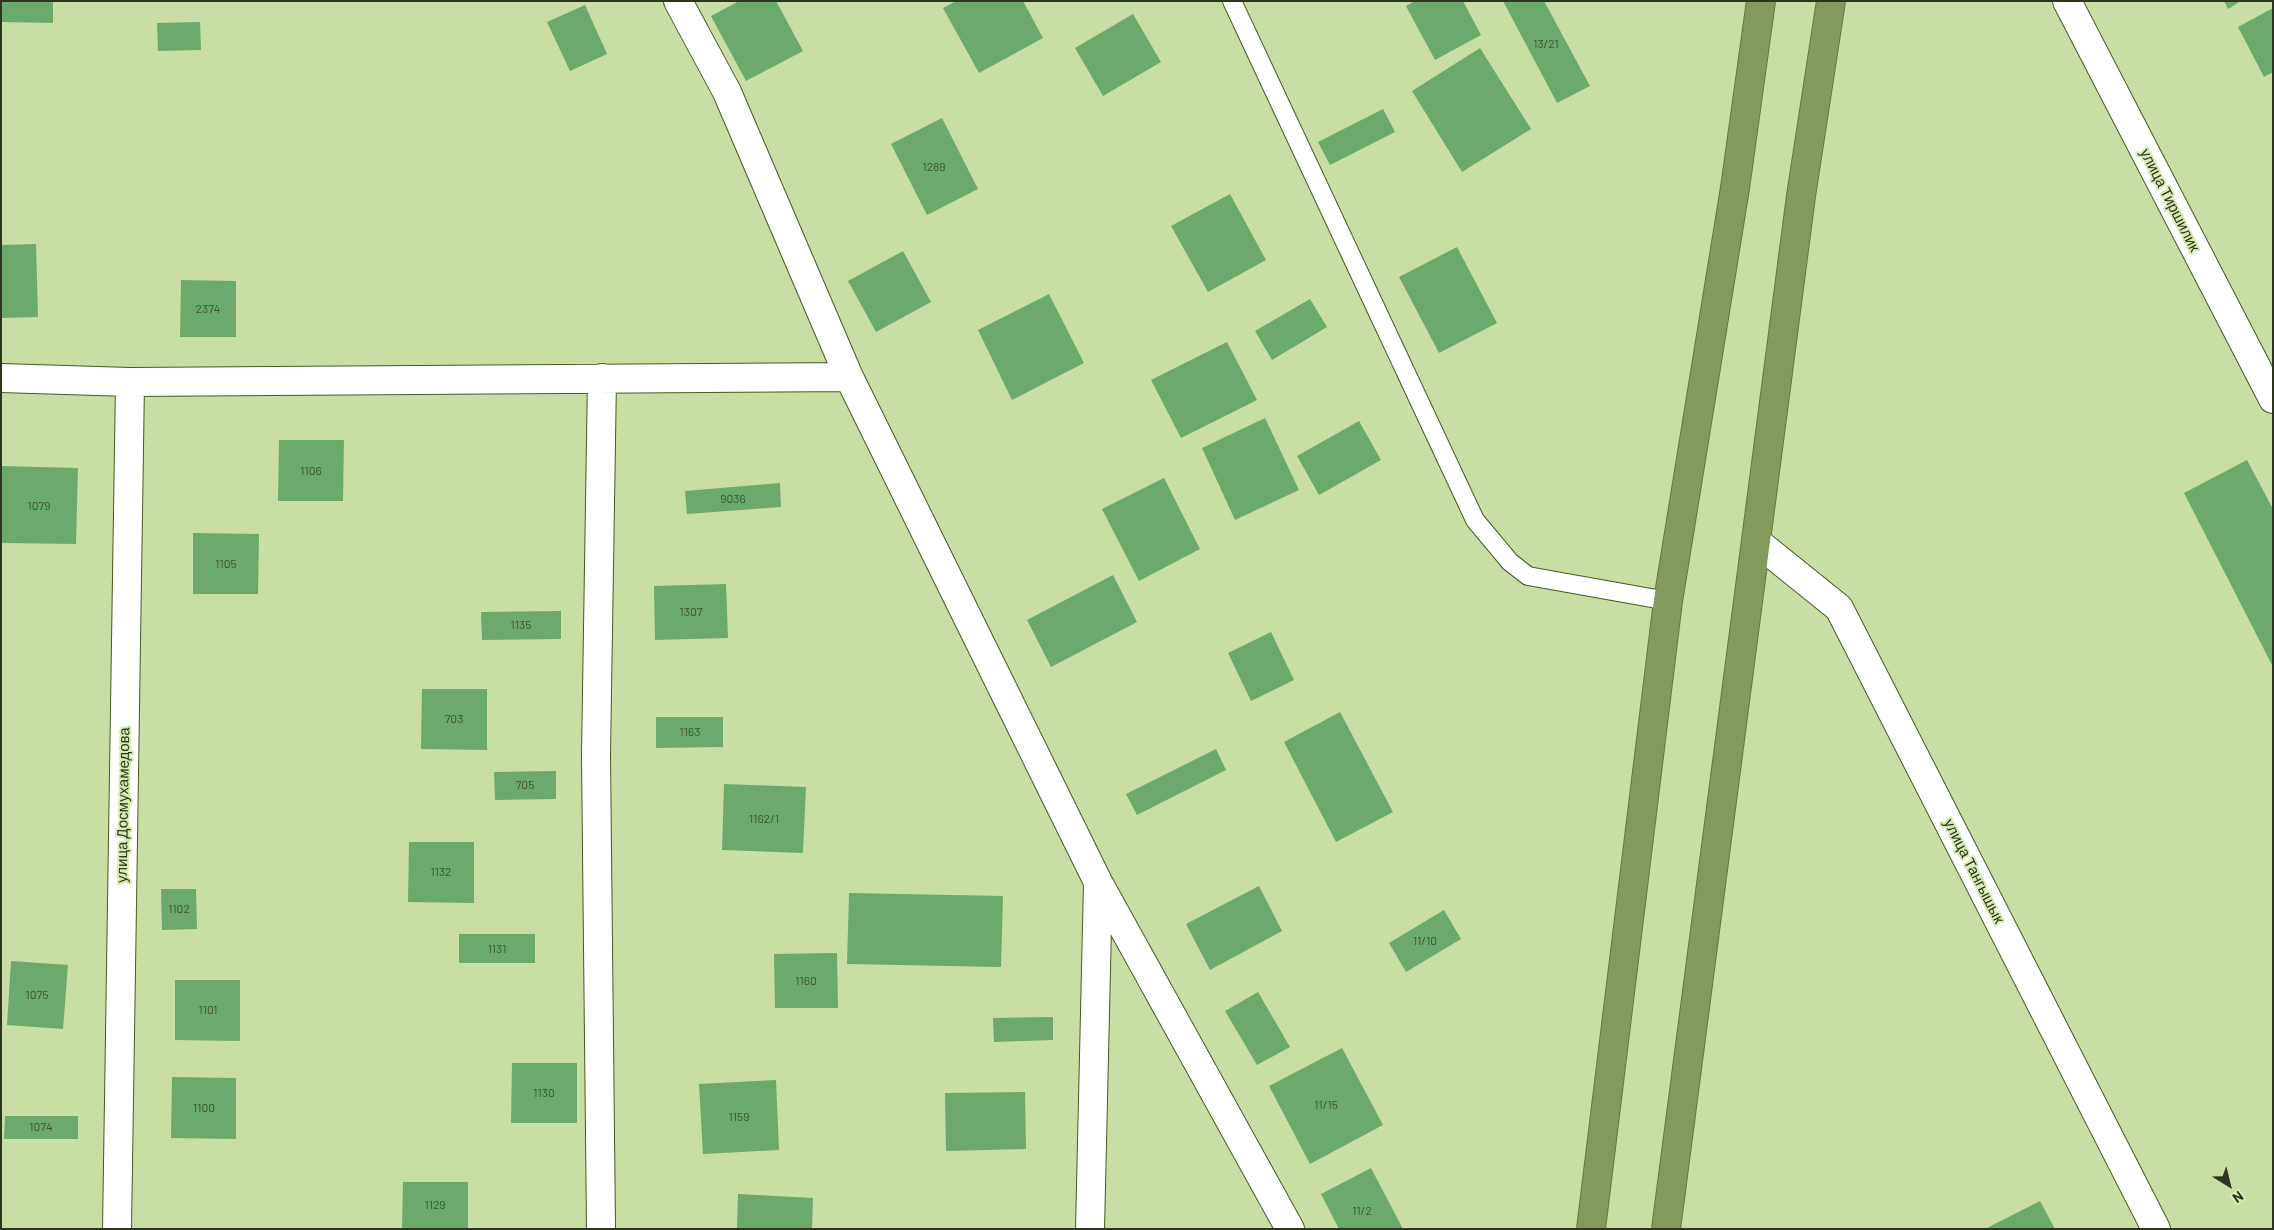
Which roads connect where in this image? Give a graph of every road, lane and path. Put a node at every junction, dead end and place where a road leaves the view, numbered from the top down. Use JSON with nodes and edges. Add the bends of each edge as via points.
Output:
{"nodes":[{"id":1,"x":678,"y":1,"type":"edge"},
{"id":2,"x":1232,"y":1,"type":"edge"},
{"id":3,"x":1761,"y":1,"type":"edge"},
{"id":4,"x":1831,"y":1,"type":"edge"},
{"id":5,"x":2067,"y":1,"type":"edge"},
{"id":6,"x":849,"y":377,"type":"junction"},
{"id":7,"x":1,"y":378,"type":"edge"},
{"id":8,"x":602,"y":378,"type":"junction"},
{"id":9,"x":130,"y":382,"type":"junction"},
{"id":10,"x":2273,"y":399,"type":"edge"},
{"id":11,"x":1757,"y":542,"type":"junction"},
{"id":12,"x":1668,"y":601,"type":"junction"},
{"id":13,"x":1098,"y":882,"type":"junction"},
{"id":14,"x":117,"y":1229,"type":"edge"},
{"id":15,"x":601,"y":1229,"type":"edge"},
{"id":16,"x":1090,"y":1229,"type":"edge"},
{"id":17,"x":1290,"y":1229,"type":"edge"},
{"id":18,"x":1590,"y":1229,"type":"edge"},
{"id":19,"x":1666,"y":1229,"type":"edge"},
{"id":20,"x":2156,"y":1229,"type":"edge"}],
"edges":[{"from":1,"to":6,"type":"street","via":[[727,92]]},
{"from":2,"to":12,"type":"lane","via":[[1475,520],[1510,562],[1528,576]]},
{"from":3,"to":12,"type":"highway","via":[[1735,188]]},
{"from":4,"to":11,"type":"highway"},
{"from":5,"to":10,"type":"street","name":"улица Тиршилик"},
{"from":6,"to":8,"type":"street"},
{"from":6,"to":13,"type":"street"},
{"from":7,"to":9,"type":"street"},
{"from":8,"to":9,"type":"street"},
{"from":8,"to":15,"type":"street","via":[[596,754]]},
{"from":9,"to":14,"type":"street","name":"улица Досмухамедова"},
{"from":11,"to":19,"type":"highway"},
{"from":11,"to":20,"type":"street","name":"улица Тангышык","via":[[1840,608]]},
{"from":12,"to":18,"type":"highway"},
{"from":13,"to":16,"type":"street"},
{"from":13,"to":17,"type":"street"}]}
